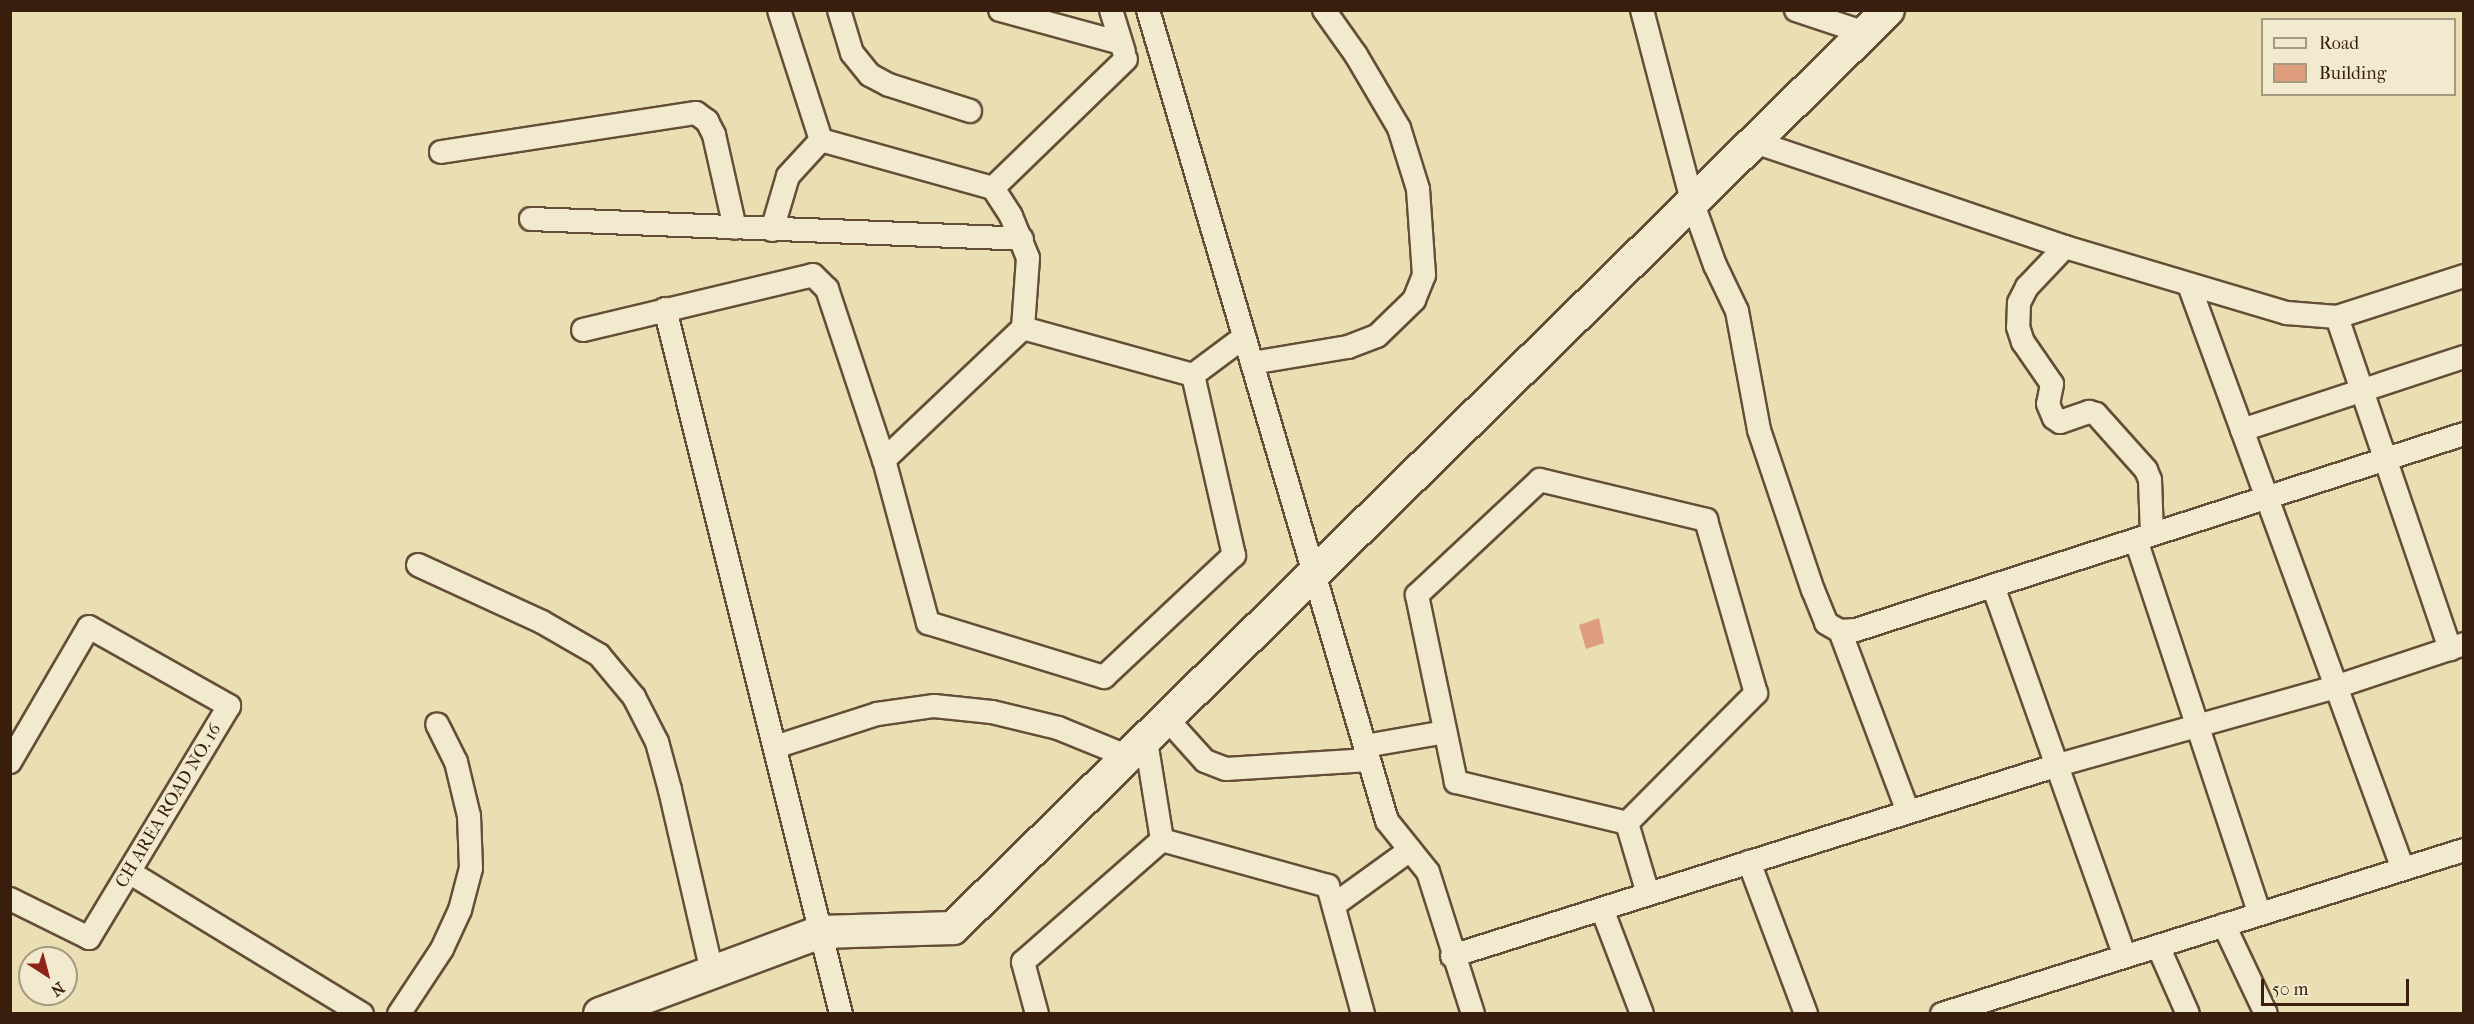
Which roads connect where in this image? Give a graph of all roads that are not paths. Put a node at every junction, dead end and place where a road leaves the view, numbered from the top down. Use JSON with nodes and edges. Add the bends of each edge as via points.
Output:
{"nodes":[{"id":1,"x":779,"y":10,"type":"edge"},
{"id":2,"x":839,"y":10,"type":"edge"},
{"id":3,"x":1000,"y":10,"type":"edge"},
{"id":4,"x":1111,"y":10,"type":"edge"},
{"id":5,"x":1148,"y":10,"type":"edge"},
{"id":6,"x":1324,"y":10,"type":"edge"},
{"id":7,"x":1642,"y":10,"type":"edge"},
{"id":8,"x":1796,"y":10,"type":"edge"},
{"id":9,"x":1888,"y":10,"type":"edge"},
{"id":10,"x":1865,"y":33,"type":"junction"},
{"id":11,"x":1124,"y":51,"type":"junction"},
{"id":12,"x":1165,"y":70,"type":"junction"},
{"id":13,"x":970,"y":111,"type":"dead end"},
{"id":14,"x":820,"y":140,"type":"junction"},
{"id":15,"x":1755,"y":142,"type":"junction"},
{"id":16,"x":441,"y":152,"type":"dead end"},
{"id":17,"x":993,"y":188,"type":"junction"},
{"id":18,"x":1693,"y":204,"type":"junction"},
{"id":19,"x":531,"y":219,"type":"dead end"},
{"id":20,"x":735,"y":228,"type":"junction"},
{"id":21,"x":772,"y":230,"type":"junction"},
{"id":22,"x":1022,"y":239,"type":"junction"},
{"id":23,"x":2065,"y":247,"type":"junction"},
{"id":24,"x":2463,"y":276,"type":"edge"},
{"id":25,"x":2189,"y":285,"type":"junction"},
{"id":26,"x":665,"y":309,"type":"junction"},
{"id":27,"x":2337,"y":317,"type":"junction"},
{"id":28,"x":1023,"y":328,"type":"junction"},
{"id":29,"x":582,"y":330,"type":"dead end"},
{"id":30,"x":1244,"y":337,"type":"junction"},
{"id":31,"x":2463,"y":357,"type":"edge"},
{"id":32,"x":1252,"y":363,"type":"junction"},
{"id":33,"x":1193,"y":375,"type":"junction"},
{"id":34,"x":2361,"y":390,"type":"junction"},
{"id":35,"x":2242,"y":429,"type":"junction"},
{"id":36,"x":2463,"y":434,"type":"edge"},
{"id":37,"x":2384,"y":459,"type":"junction"},
{"id":38,"x":884,"y":460,"type":"junction"},
{"id":39,"x":2266,"y":497,"type":"junction"},
{"id":40,"x":2144,"y":537,"type":"junction"},
{"id":41,"x":417,"y":565,"type":"dead end"},
{"id":42,"x":1315,"y":577,"type":"junction"},
{"id":43,"x":1993,"y":586,"type":"junction"},
{"id":44,"x":1840,"y":631,"type":"junction"},
{"id":45,"x":2456,"y":647,"type":"edge"},
{"id":46,"x":2335,"y":687,"type":"junction"},
{"id":47,"x":1168,"y":720,"type":"junction"},
{"id":48,"x":437,"y":724,"type":"dead end"},
{"id":49,"x":2198,"y":726,"type":"junction"},
{"id":50,"x":1445,"y":732,"type":"junction"},
{"id":51,"x":775,"y":747,"type":"junction"},
{"id":52,"x":1137,"y":749,"type":"junction"},
{"id":53,"x":1367,"y":753,"type":"junction"},
{"id":54,"x":10,"y":762,"type":"edge"},
{"id":55,"x":2058,"y":765,"type":"junction"},
{"id":56,"x":1908,"y":812,"type":"junction"},
{"id":57,"x":1627,"y":823,"type":"junction"},
{"id":58,"x":1162,"y":840,"type":"junction"},
{"id":59,"x":1410,"y":850,"type":"junction"},
{"id":60,"x":2463,"y":851,"type":"edge"},
{"id":61,"x":1749,"y":862,"type":"junction"},
{"id":62,"x":2403,"y":869,"type":"junction"},
{"id":63,"x":129,"y":872,"type":"junction"},
{"id":64,"x":1648,"y":894,"type":"junction"},
{"id":65,"x":10,"y":899,"type":"edge"},
{"id":66,"x":1334,"y":905,"type":"junction"},
{"id":67,"x":1602,"y":909,"type":"junction"},
{"id":68,"x":2259,"y":913,"type":"junction"},
{"id":69,"x":2224,"y":926,"type":"junction"},
{"id":70,"x":822,"y":932,"type":"junction"},
{"id":71,"x":2158,"y":946,"type":"junction"},
{"id":72,"x":1452,"y":956,"type":"junction"},
{"id":73,"x":2125,"y":956,"type":"junction"},
{"id":74,"x":712,"y":972,"type":"junction"},
{"id":75,"x":362,"y":1014,"type":"edge"},
{"id":76,"x":399,"y":1014,"type":"edge"},
{"id":77,"x":600,"y":1014,"type":"edge"},
{"id":78,"x":841,"y":1014,"type":"edge"},
{"id":79,"x":1037,"y":1014,"type":"edge"},
{"id":80,"x":1363,"y":1014,"type":"edge"},
{"id":81,"x":1473,"y":1014,"type":"edge"},
{"id":82,"x":1642,"y":1014,"type":"edge"},
{"id":83,"x":1806,"y":1014,"type":"edge"},
{"id":84,"x":1942,"y":1014,"type":"edge"},
{"id":85,"x":2188,"y":1014,"type":"edge"},
{"id":86,"x":2266,"y":1014,"type":"edge"}],
"edges":[{"from":1,"to":14,"type":"street"},
{"from":2,"to":13,"type":"street","via":[[852,53],[870,75]]},
{"from":3,"to":11,"type":"street"},
{"from":4,"to":11,"type":"street"},
{"from":5,"to":12,"type":"street"},
{"from":6,"to":32,"type":"street","via":[[1399,128],[1419,189],[1424,275],[1414,300],[1377,336],[1347,347]]},
{"from":7,"to":18,"type":"street"},
{"from":8,"to":10,"type":"street"},
{"from":9,"to":10,"type":"street"},
{"from":10,"to":15,"type":"street"},
{"from":11,"to":12,"type":"street"},
{"from":11,"to":17,"type":"street"},
{"from":12,"to":30,"type":"street"},
{"from":14,"to":17,"type":"street"},
{"from":14,"to":21,"type":"street","via":[[788,176]]},
{"from":15,"to":18,"type":"street"},
{"from":15,"to":23,"type":"street"},
{"from":16,"to":20,"type":"street","via":[[696,114],[707,121],[714,135]]},
{"from":17,"to":22,"type":"street"},
{"from":18,"to":42,"type":"street"},
{"from":18,"to":44,"type":"street","via":[[1737,311],[1759,430],[1813,590],[1826,623]]},
{"from":19,"to":20,"type":"street"},
{"from":20,"to":21,"type":"street"},
{"from":21,"to":22,"type":"street"},
{"from":22,"to":28,"type":"street","via":[[1028,258]]},
{"from":23,"to":25,"type":"street"},
{"from":23,"to":40,"type":"street","via":[[2027,287],[2019,303],[2018,327],[2023,342],[2052,384],[2048,404],[2054,418],[2060,422],[2089,412],[2096,414],[2146,470],[2150,480]]},
{"from":24,"to":27,"type":"street"},
{"from":25,"to":27,"type":"street","via":[[2287,314]]},
{"from":25,"to":35,"type":"street"},
{"from":26,"to":29,"type":"street"},
{"from":26,"to":38,"type":"street","via":[[805,275],[822,281]]},
{"from":26,"to":51,"type":"street"},
{"from":27,"to":34,"type":"street"},
{"from":28,"to":33,"type":"street"},
{"from":28,"to":38,"type":"street"},
{"from":30,"to":32,"type":"street"},
{"from":30,"to":33,"type":"street"},
{"from":31,"to":34,"type":"street"},
{"from":32,"to":42,"type":"street"},
{"from":33,"to":38,"type":"street","via":[[1234,555],[1104,677],[928,623]]},
{"from":34,"to":35,"type":"street"},
{"from":34,"to":37,"type":"street"},
{"from":35,"to":39,"type":"street"},
{"from":36,"to":37,"type":"street"},
{"from":37,"to":39,"type":"street"},
{"from":37,"to":45,"type":"street"},
{"from":39,"to":40,"type":"street"},
{"from":39,"to":46,"type":"street"},
{"from":40,"to":43,"type":"street"},
{"from":40,"to":49,"type":"street"},
{"from":41,"to":74,"type":"street","via":[[542,622],[599,655],[634,697],[657,742]]},
{"from":42,"to":47,"type":"street"},
{"from":42,"to":53,"type":"street"},
{"from":43,"to":44,"type":"street","via":[[1856,630]]},
{"from":43,"to":55,"type":"street"},
{"from":44,"to":56,"type":"street"},
{"from":45,"to":46,"type":"street"},
{"from":46,"to":49,"type":"street"},
{"from":46,"to":62,"type":"street"},
{"from":47,"to":52,"type":"street"},
{"from":47,"to":53,"type":"street","via":[[1205,761],[1226,769]]},
{"from":48,"to":76,"type":"street","via":[[459,773],[469,816],[471,868],[460,910],[442,949]]},
{"from":49,"to":55,"type":"street"},
{"from":49,"to":68,"type":"street"},
{"from":50,"to":53,"type":"street"},
{"from":50,"to":57,"type":"street","via":[[1456,782]]},
{"from":50,"to":57,"type":"street","via":[[1417,595],[1540,480],[1706,520],[1756,693]]},
{"from":51,"to":52,"type":"street","via":[[877,714],[934,706],[992,712]]},
{"from":51,"to":70,"type":"street"},
{"from":52,"to":58,"type":"street"},
{"from":52,"to":70,"type":"street","via":[[953,928]]},
{"from":53,"to":59,"type":"street","via":[[1387,821]]},
{"from":54,"to":63,"type":"street","name":"CH AREA ROAD NO. 16","via":[[89,627],[229,706]]},
{"from":55,"to":56,"type":"street"},
{"from":55,"to":73,"type":"street"},
{"from":56,"to":61,"type":"street"},
{"from":57,"to":64,"type":"street"},
{"from":58,"to":66,"type":"street","via":[[1328,886]]},
{"from":58,"to":79,"type":"street","via":[[1023,962]]},
{"from":59,"to":66,"type":"street"},
{"from":59,"to":72,"type":"street","via":[[1428,872]]},
{"from":60,"to":62,"type":"street"},
{"from":61,"to":64,"type":"street"},
{"from":61,"to":83,"type":"street"},
{"from":62,"to":68,"type":"street"},
{"from":63,"to":65,"type":"street","name":"CH AREA ROAD NO. 16","via":[[89,938]]},
{"from":63,"to":75,"type":"street"},
{"from":64,"to":67,"type":"street"},
{"from":66,"to":80,"type":"street"},
{"from":67,"to":72,"type":"street"},
{"from":67,"to":82,"type":"street"},
{"from":68,"to":69,"type":"street"},
{"from":69,"to":71,"type":"street"},
{"from":69,"to":86,"type":"street"},
{"from":70,"to":74,"type":"street"},
{"from":70,"to":78,"type":"street"},
{"from":71,"to":73,"type":"street"},
{"from":71,"to":85,"type":"street"},
{"from":72,"to":81,"type":"street"},
{"from":73,"to":84,"type":"street"},
{"from":74,"to":77,"type":"street"}]}
